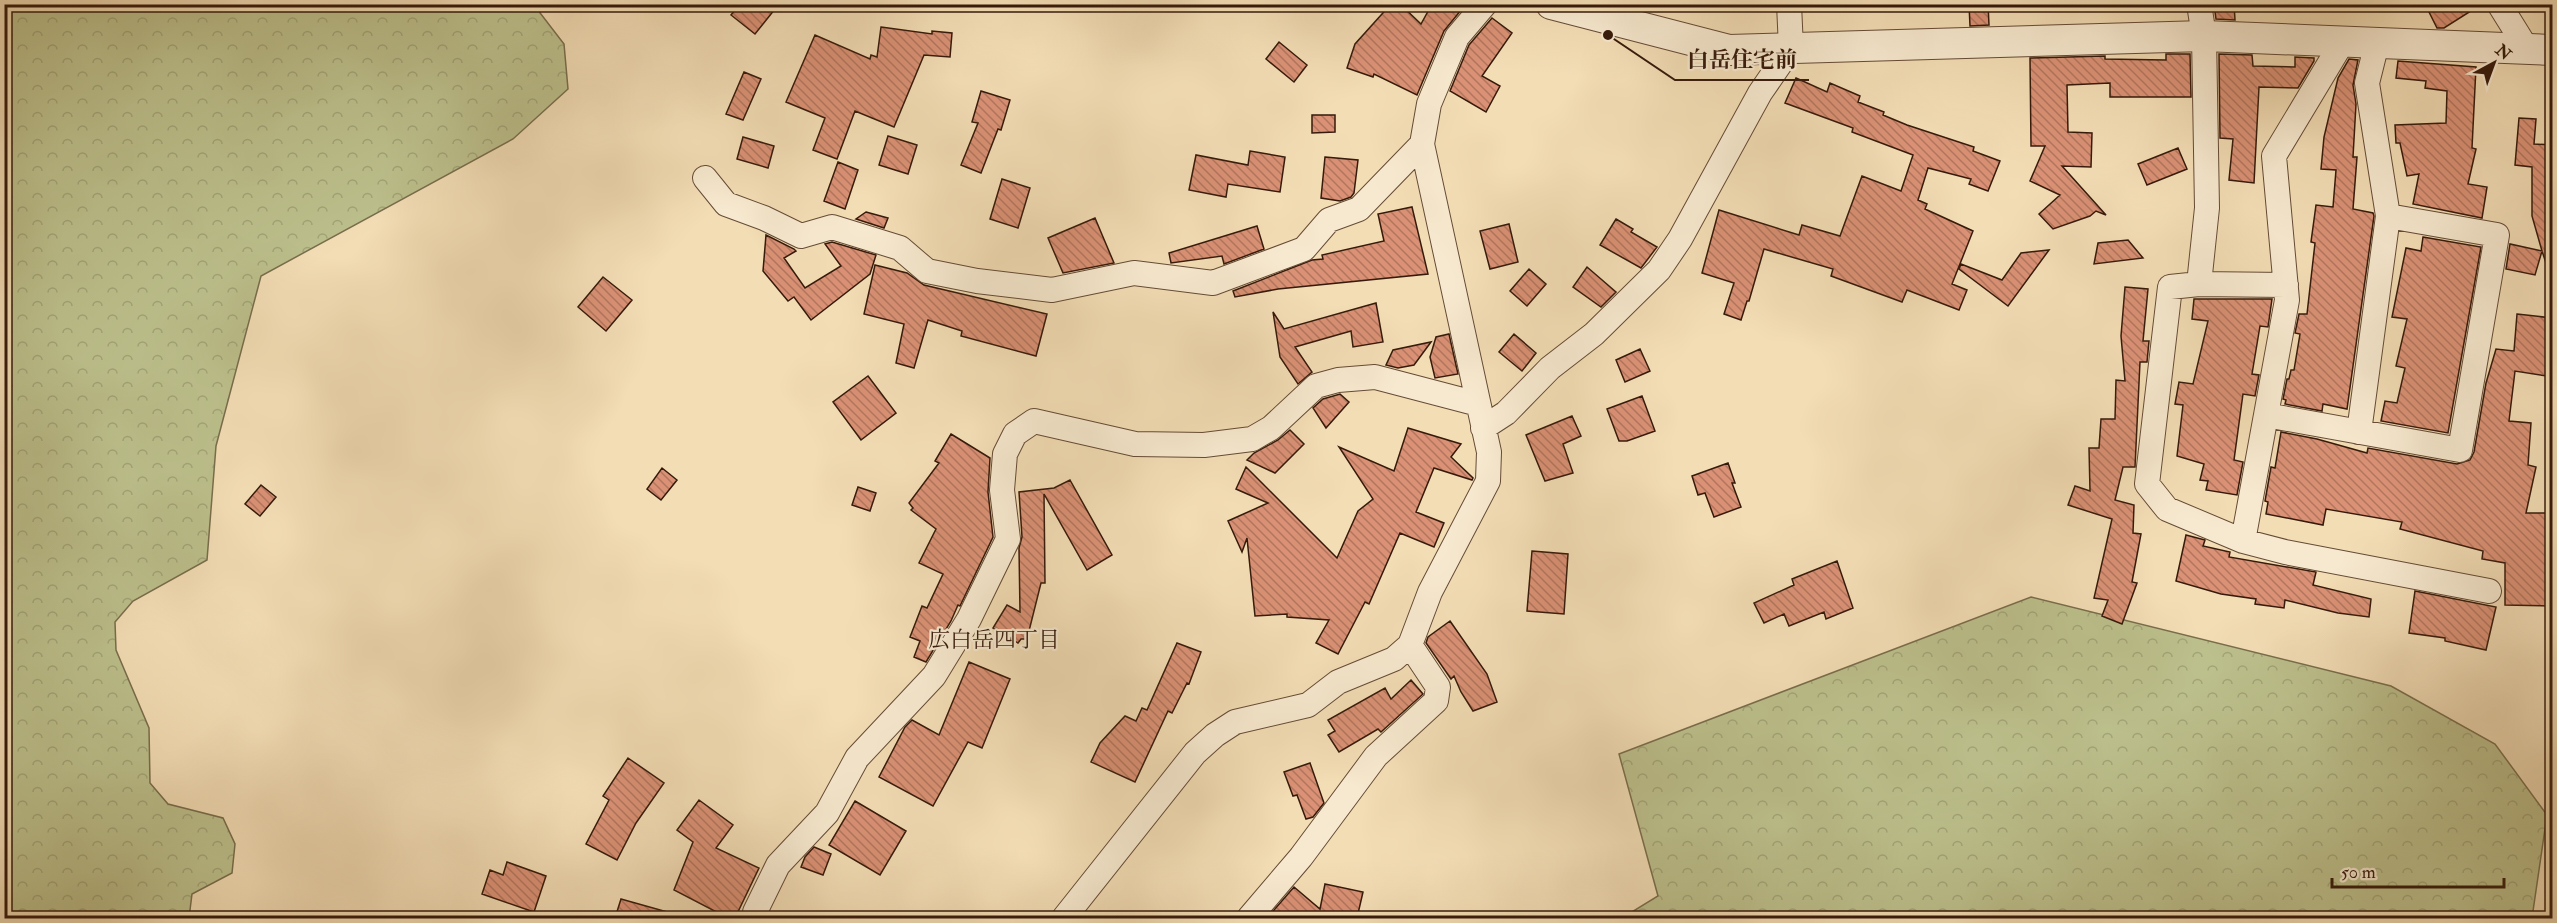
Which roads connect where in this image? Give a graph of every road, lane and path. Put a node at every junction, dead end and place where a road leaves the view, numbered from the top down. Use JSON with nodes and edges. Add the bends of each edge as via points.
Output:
{"nodes":[{"id":1,"x":1551,"y":4,"type":"edge"},
{"id":2,"x":1789,"y":4,"type":"edge"},
{"id":3,"x":2199,"y":4,"type":"edge"},
{"id":4,"x":2499,"y":4,"type":"edge"},
{"id":5,"x":1478,"y":8,"type":"edge"},
{"id":6,"x":2204,"y":36,"type":"junction"},
{"id":7,"x":2343,"y":41,"type":"junction"},
{"id":8,"x":2377,"y":43,"type":"junction"},
{"id":9,"x":1791,"y":48,"type":"junction"},
{"id":10,"x":2540,"y":50,"type":"edge"},
{"id":11,"x":1422,"y":144,"type":"junction"},
{"id":12,"x":705,"y":178,"type":"dead end"},
{"id":13,"x":2388,"y":216,"type":"junction"},
{"id":14,"x":2199,"y":284,"type":"junction"},
{"id":15,"x":2286,"y":285,"type":"junction"},
{"id":16,"x":1478,"y":404,"type":"junction"},
{"id":17,"x":2266,"y":415,"type":"junction"},
{"id":18,"x":1484,"y":428,"type":"junction"},
{"id":19,"x":2359,"y":432,"type":"junction"},
{"id":20,"x":2243,"y":541,"type":"junction"},
{"id":21,"x":2489,"y":591,"type":"dead end"},
{"id":22,"x":1410,"y":645,"type":"junction"},
{"id":23,"x":755,"y":918,"type":"edge"},
{"id":24,"x":1064,"y":918,"type":"edge"},
{"id":25,"x":1250,"y":918,"type":"edge"}],
"edges":[{"from":1,"to":9,"type":"street","via":[[1729,50]]},
{"from":2,"to":9,"type":"street"},
{"from":3,"to":6,"type":"street"},
{"from":4,"to":10,"type":"street"},
{"from":5,"to":11,"type":"street","via":[[1457,37],[1431,99]]},
{"from":6,"to":7,"type":"street"},
{"from":6,"to":9,"type":"street"},
{"from":6,"to":14,"type":"street","via":[[2207,208]]},
{"from":7,"to":8,"type":"street"},
{"from":7,"to":15,"type":"street","via":[[2274,156]]},
{"from":8,"to":10,"type":"street"},
{"from":8,"to":13,"type":"street","via":[[2367,83]]},
{"from":9,"to":18,"type":"street","via":[[1760,93],[1659,270],[1594,334]]},
{"from":11,"to":12,"type":"street","via":[[1359,209],[1329,220],[1304,249],[1213,283],[1134,273],[1052,290],[927,271],[900,248],[832,227],[801,236],[726,204]]},
{"from":11,"to":16,"type":"street"},
{"from":13,"to":19,"type":"street"},
{"from":13,"to":19,"type":"street","via":[[2497,235],[2460,450]]},
{"from":14,"to":15,"type":"street"},
{"from":14,"to":20,"type":"street","via":[[2170,287],[2147,484],[2168,509]]},
{"from":15,"to":17,"type":"street","via":[[2287,300]]},
{"from":16,"to":18,"type":"street"},
{"from":16,"to":23,"type":"street","via":[[1366,378],[1316,386],[1271,428],[1243,441],[1135,444],[1034,421],[1015,434],[1005,454],[1002,490],[1008,539],[969,619],[934,676],[857,758],[827,813],[778,866]]},
{"from":17,"to":19,"type":"street"},
{"from":17,"to":20,"type":"street"},
{"from":18,"to":22,"type":"street","via":[[1489,452],[1488,481],[1430,592]]},
{"from":20,"to":21,"type":"street"},
{"from":22,"to":24,"type":"street","via":[[1394,659],[1338,682],[1308,705],[1235,722],[1215,735],[1195,753]]},
{"from":22,"to":25,"type":"street","via":[[1438,687],[1436,701],[1376,756]]}]}
